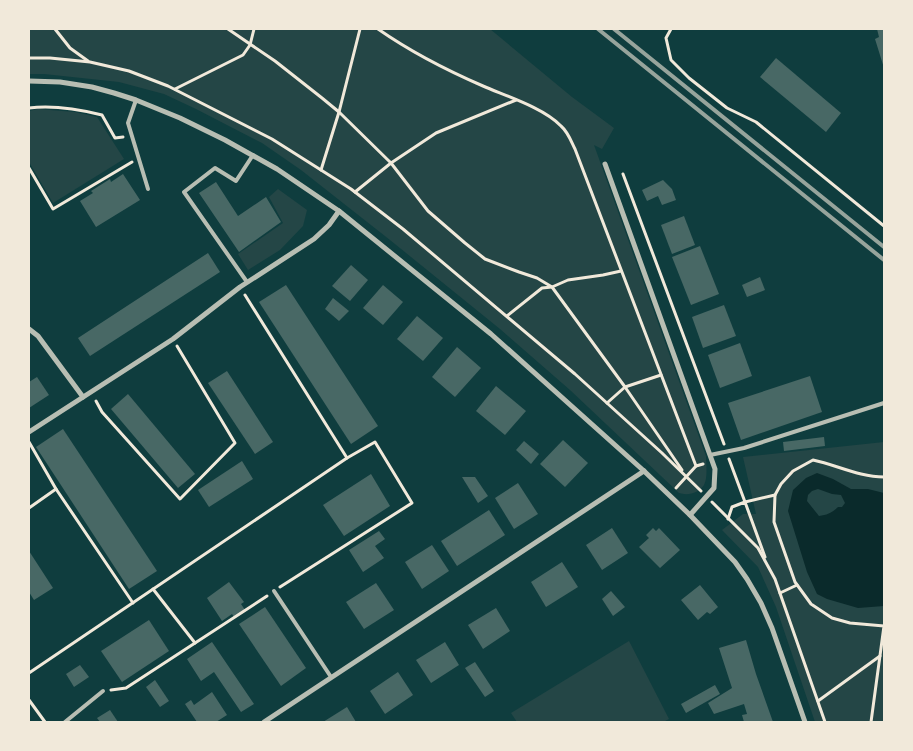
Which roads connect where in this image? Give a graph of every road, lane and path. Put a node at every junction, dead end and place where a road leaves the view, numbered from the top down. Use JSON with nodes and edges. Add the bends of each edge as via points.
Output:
{"nodes":[{"id":1,"x":55,"y":29,"type":"edge"},
{"id":2,"x":228,"y":29,"type":"edge"},
{"id":3,"x":254,"y":29,"type":"edge"},
{"id":4,"x":360,"y":29,"type":"edge"},
{"id":5,"x":378,"y":29,"type":"edge"},
{"id":6,"x":671,"y":29,"type":"edge"},
{"id":7,"x":250,"y":44,"type":"junction"},
{"id":8,"x":90,"y":62,"type":"dead end"},
{"id":9,"x":29,"y":81,"type":"edge"},
{"id":10,"x":175,"y":89,"type":"dead end"},
{"id":11,"x":136,"y":100,"type":"junction"},
{"id":12,"x":516,"y":100,"type":"junction"},
{"id":13,"x":29,"y":108,"type":"edge"},
{"id":14,"x":339,"y":112,"type":"junction"},
{"id":15,"x":132,"y":136,"type":"junction"},
{"id":16,"x":253,"y":155,"type":"junction"},
{"id":17,"x":138,"y":158,"type":"junction"},
{"id":18,"x":391,"y":164,"type":"junction"},
{"id":19,"x":605,"y":164,"type":"dead end"},
{"id":20,"x":29,"y":168,"type":"edge"},
{"id":21,"x":321,"y":170,"type":"dead end"},
{"id":22,"x":623,"y":174,"type":"dead end"},
{"id":23,"x":148,"y":189,"type":"dead end"},
{"id":24,"x":355,"y":192,"type":"dead end"},
{"id":25,"x":339,"y":211,"type":"junction"},
{"id":26,"x":884,"y":226,"type":"edge"},
{"id":27,"x":621,"y":271,"type":"junction"},
{"id":28,"x":247,"y":282,"type":"junction"},
{"id":29,"x":240,"y":286,"type":"junction"},
{"id":30,"x":552,"y":287,"type":"junction"},
{"id":31,"x":507,"y":316,"type":"dead end"},
{"id":32,"x":29,"y":329,"type":"edge"},
{"id":33,"x":173,"y":339,"type":"junction"},
{"id":34,"x":661,"y":375,"type":"junction"},
{"id":35,"x":624,"y":388,"type":"junction"},
{"id":36,"x":92,"y":391,"type":"junction"},
{"id":37,"x":82,"y":398,"type":"junction"},
{"id":38,"x":608,"y":403,"type":"dead end"},
{"id":39,"x":884,"y":403,"type":"edge"},
{"id":40,"x":29,"y":432,"type":"edge"},
{"id":41,"x":29,"y":442,"type":"edge"},
{"id":42,"x":724,"y":445,"type":"dead end"},
{"id":43,"x":347,"y":458,"type":"junction"},
{"id":44,"x":711,"y":458,"type":"junction"},
{"id":45,"x":696,"y":466,"type":"junction"},
{"id":46,"x":644,"y":471,"type":"junction"},
{"id":47,"x":686,"y":477,"type":"junction"},
{"id":48,"x":884,"y":477,"type":"edge"},
{"id":49,"x":56,"y":489,"type":"junction"},
{"id":50,"x":669,"y":495,"type":"junction"},
{"id":51,"x":775,"y":495,"type":"junction"},
{"id":52,"x":745,"y":502,"type":"junction"},
{"id":53,"x":29,"y":508,"type":"edge"},
{"id":54,"x":690,"y":515,"type":"junction"},
{"id":55,"x":728,"y":518,"type":"dead end"},
{"id":56,"x":768,"y":565,"type":"dead end"},
{"id":57,"x":797,"y":585,"type":"junction"},
{"id":58,"x":153,"y":589,"type":"junction"},
{"id":59,"x":274,"y":591,"type":"junction"},
{"id":60,"x":780,"y":592,"type":"dead end"},
{"id":61,"x":133,"y":603,"type":"junction"},
{"id":62,"x":884,"y":626,"type":"edge"},
{"id":63,"x":195,"y":643,"type":"junction"},
{"id":64,"x":880,"y":656,"type":"junction"},
{"id":65,"x":29,"y":673,"type":"edge"},
{"id":66,"x":331,"y":677,"type":"junction"},
{"id":67,"x":103,"y":691,"type":"joint"},
{"id":68,"x":29,"y":700,"type":"edge"},
{"id":69,"x":818,"y":701,"type":"dead end"},
{"id":70,"x":45,"y":722,"type":"edge"},
{"id":71,"x":65,"y":722,"type":"edge"},
{"id":72,"x":264,"y":722,"type":"edge"},
{"id":73,"x":805,"y":722,"type":"edge"},
{"id":74,"x":871,"y":722,"type":"edge"}],
"edges":[{"from":1,"to":8,"type":"path","via":[[70,48]]},
{"from":2,"to":7,"type":"path"},
{"from":3,"to":7,"type":"path"},
{"from":4,"to":14,"type":"path"},
{"from":5,"to":12,"type":"path","via":[[447,70]]},
{"from":6,"to":26,"type":"path","via":[[666,38],[671,60],[689,78],[728,108],[756,122]]},
{"from":7,"to":10,"type":"path","via":[[243,55]]},
{"from":7,"to":14,"type":"path"},
{"from":9,"to":11,"type":"street","via":[[92,87]]},
{"from":11,"to":15,"type":"lane","via":[[128,123]]},
{"from":11,"to":16,"type":"street"},
{"from":12,"to":18,"type":"path","via":[[436,133]]},
{"from":12,"to":27,"type":"path","via":[[550,117],[570,137]]},
{"from":13,"to":15,"type":"path","via":[[84,110],[102,115],[115,138]]},
{"from":14,"to":18,"type":"path"},
{"from":14,"to":21,"type":"path"},
{"from":15,"to":17,"type":"lane"},
{"from":16,"to":25,"type":"street"},
{"from":16,"to":28,"type":"lane","via":[[236,181],[215,168],[184,192]]},
{"from":17,"to":20,"type":"path","via":[[53,209]]},
{"from":17,"to":23,"type":"lane"},
{"from":18,"to":24,"type":"path"},
{"from":18,"to":30,"type":"path","via":[[428,211],[465,243],[485,258]]},
{"from":19,"to":44,"type":"street"},
{"from":22,"to":42,"type":"path"},
{"from":25,"to":28,"type":"street","via":[[314,239]]},
{"from":25,"to":46,"type":"street","via":[[491,334]]},
{"from":27,"to":30,"type":"path","via":[[568,280]]},
{"from":27,"to":34,"type":"path"},
{"from":28,"to":29,"type":"street"},
{"from":29,"to":33,"type":"street"},
{"from":29,"to":43,"type":"path"},
{"from":30,"to":31,"type":"path","via":[[542,288]]},
{"from":30,"to":35,"type":"path"},
{"from":32,"to":37,"type":"street","via":[[38,336]]},
{"from":33,"to":36,"type":"street"},
{"from":33,"to":36,"type":"path","via":[[236,443],[180,499],[102,412]]},
{"from":34,"to":35,"type":"path"},
{"from":34,"to":45,"type":"path"},
{"from":35,"to":38,"type":"path"},
{"from":35,"to":47,"type":"path"},
{"from":36,"to":37,"type":"street"},
{"from":37,"to":40,"type":"street"},
{"from":39,"to":44,"type":"lane"},
{"from":41,"to":49,"type":"path"},
{"from":43,"to":58,"type":"path"},
{"from":43,"to":59,"type":"path","via":[[375,442],[412,503]]},
{"from":44,"to":45,"type":"path"},
{"from":44,"to":52,"type":"path","via":[[728,455]]},
{"from":44,"to":54,"type":"street","via":[[715,469],[714,488]]},
{"from":45,"to":47,"type":"path"},
{"from":46,"to":50,"type":"street"},
{"from":46,"to":66,"type":"street"},
{"from":47,"to":50,"type":"path"},
{"from":48,"to":51,"type":"path","via":[[813,460],[793,471]]},
{"from":49,"to":53,"type":"path"},
{"from":49,"to":61,"type":"path"},
{"from":50,"to":54,"type":"street"},
{"from":51,"to":52,"type":"path"},
{"from":51,"to":57,"type":"path","via":[[774,522]]},
{"from":52,"to":55,"type":"path","via":[[732,507]]},
{"from":52,"to":56,"type":"path"},
{"from":54,"to":73,"type":"street","via":[[735,562],[761,603]]},
{"from":57,"to":60,"type":"path"},
{"from":57,"to":62,"type":"path","via":[[810,604],[832,618]]},
{"from":58,"to":61,"type":"path"},
{"from":58,"to":63,"type":"path"},
{"from":59,"to":63,"type":"path"},
{"from":59,"to":66,"type":"lane"},
{"from":61,"to":65,"type":"path"},
{"from":62,"to":64,"type":"path"},
{"from":63,"to":67,"type":"path","via":[[126,688]]},
{"from":64,"to":69,"type":"path"},
{"from":64,"to":74,"type":"path"},
{"from":66,"to":72,"type":"street"},
{"from":67,"to":71,"type":"lane"},
{"from":68,"to":70,"type":"path"}]}
